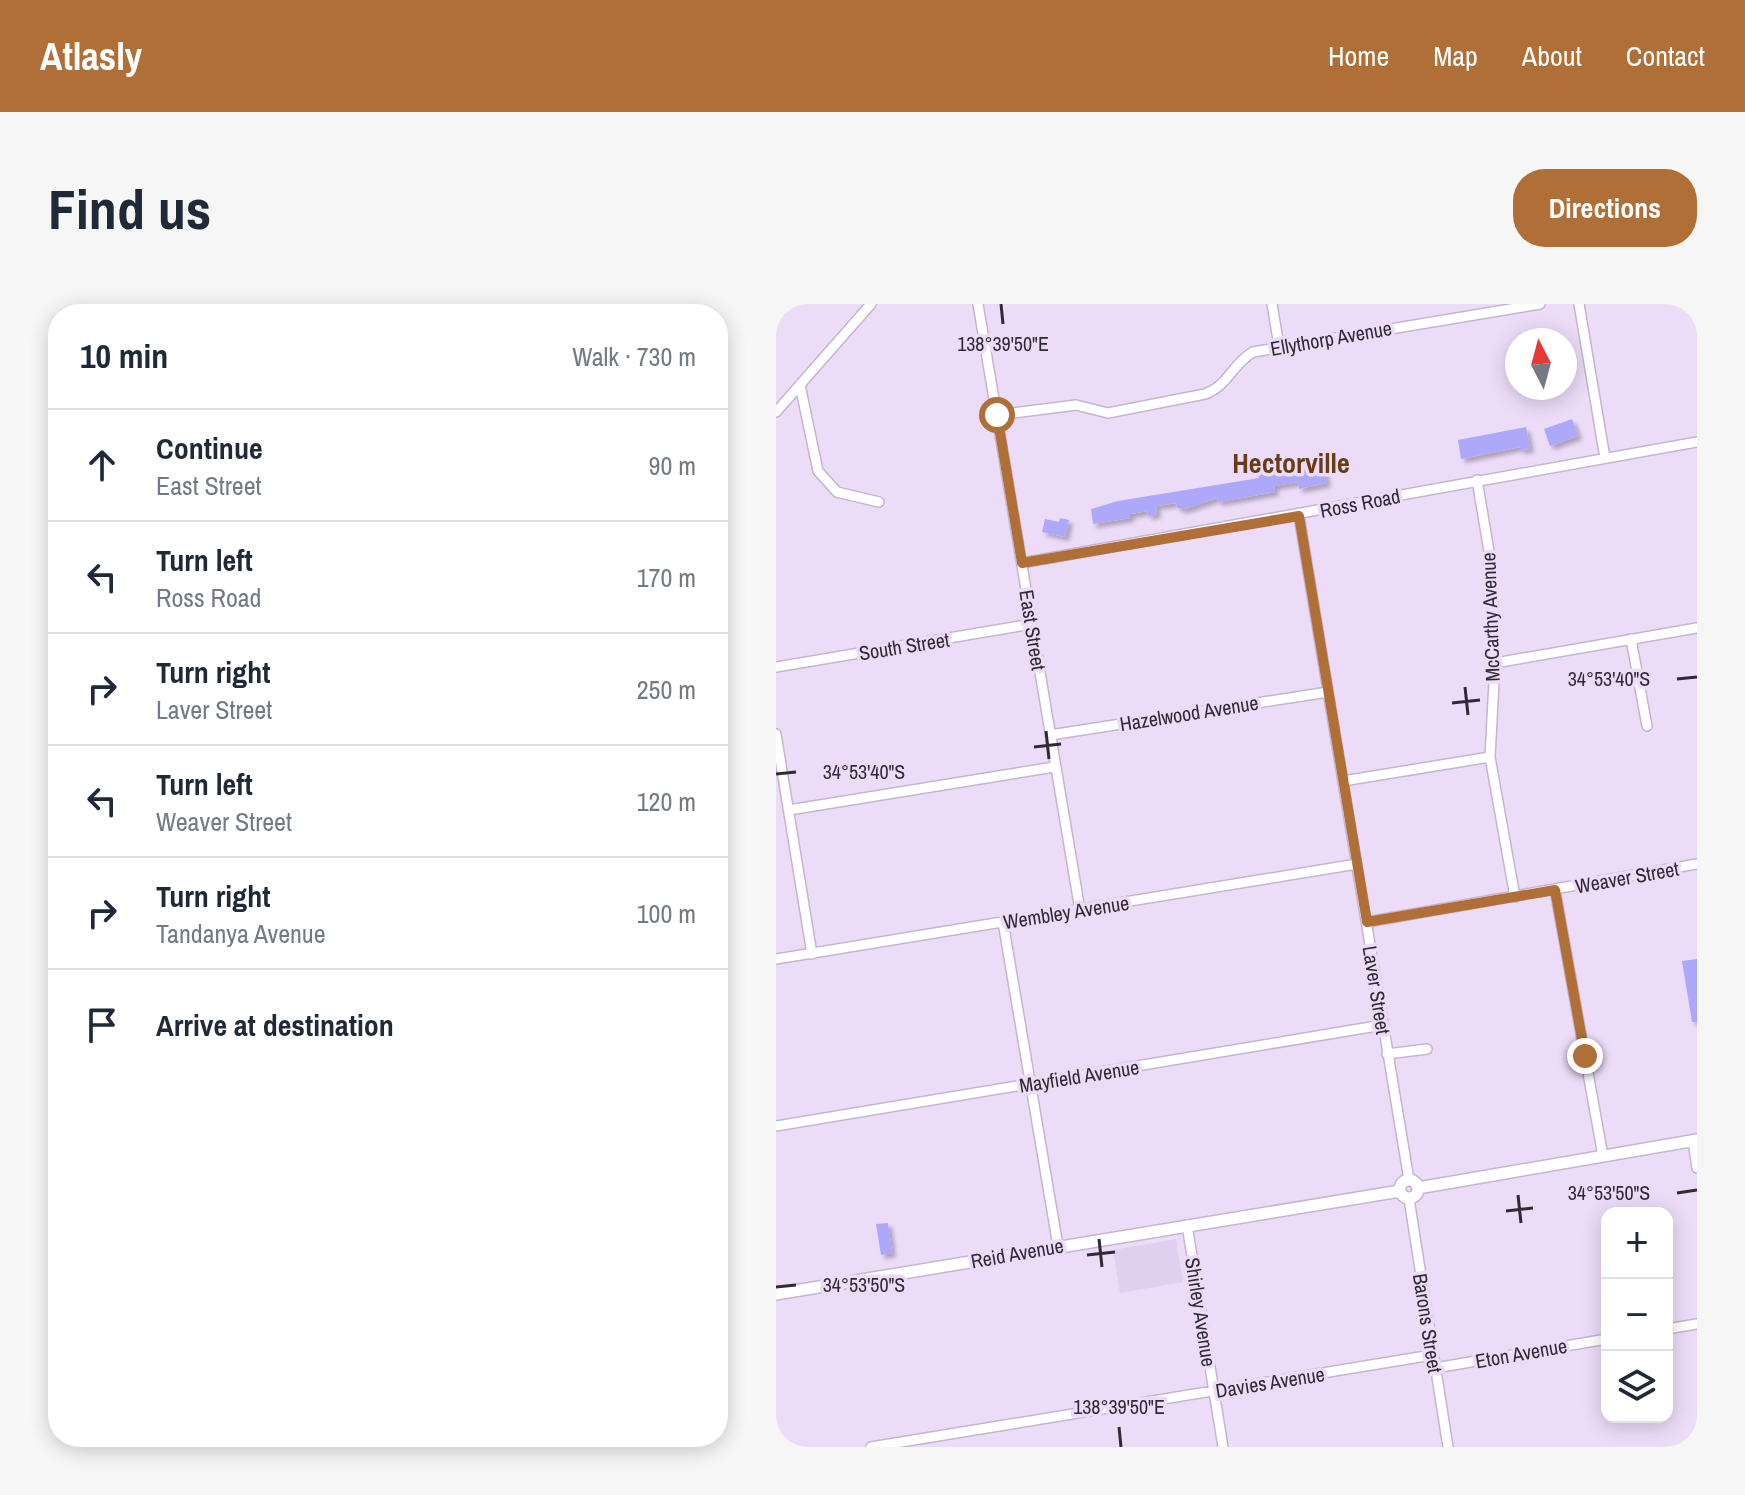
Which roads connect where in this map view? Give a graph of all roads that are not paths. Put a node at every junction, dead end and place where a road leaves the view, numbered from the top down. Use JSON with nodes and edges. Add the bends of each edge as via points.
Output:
{"nodes":[{"id":1,"x":871,"y":304,"type":"edge"},
{"id":2,"x":978,"y":304,"type":"edge"},
{"id":3,"x":1272,"y":304,"type":"edge"},
{"id":4,"x":1540,"y":304,"type":"edge"},
{"id":5,"x":1579,"y":304,"type":"edge"},
{"id":6,"x":1279,"y":346,"type":"junction"},
{"id":7,"x":800,"y":385,"type":"junction"},
{"id":8,"x":776,"y":412,"type":"edge"},
{"id":9,"x":997,"y":415,"type":"junction"},
{"id":10,"x":1697,"y":442,"type":"edge"},
{"id":11,"x":1605,"y":458,"type":"junction"},
{"id":12,"x":1477,"y":480,"type":"junction"},
{"id":13,"x":879,"y":502,"type":"dead end"},
{"id":14,"x":1299,"y":516,"type":"junction"},
{"id":15,"x":1022,"y":563,"type":"junction"},
{"id":16,"x":1032,"y":624,"type":"junction"},
{"id":17,"x":1697,"y":628,"type":"edge"},
{"id":18,"x":1631,"y":639,"type":"junction"},
{"id":19,"x":1495,"y":663,"type":"junction"},
{"id":20,"x":776,"y":667,"type":"edge"},
{"id":21,"x":1328,"y":692,"type":"junction"},
{"id":22,"x":1647,"y":726,"type":"dead end"},
{"id":23,"x":776,"y":734,"type":"edge"},
{"id":24,"x":1050,"y":735,"type":"junction"},
{"id":25,"x":1490,"y":757,"type":"junction"},
{"id":26,"x":1054,"y":767,"type":"junction"},
{"id":27,"x":1343,"y":781,"type":"junction"},
{"id":28,"x":789,"y":810,"type":"junction"},
{"id":29,"x":1357,"y":864,"type":"junction"},
{"id":30,"x":1697,"y":864,"type":"edge"},
{"id":31,"x":1555,"y":890,"type":"junction"},
{"id":32,"x":1515,"y":897,"type":"junction"},
{"id":33,"x":1080,"y":910,"type":"junction"},
{"id":34,"x":1003,"y":922,"type":"junction"},
{"id":35,"x":1367,"y":922,"type":"junction"},
{"id":36,"x":812,"y":954,"type":"junction"},
{"id":37,"x":776,"y":959,"type":"edge"},
{"id":38,"x":1383,"y":1025,"type":"junction"},
{"id":39,"x":1427,"y":1049,"type":"dead end"},
{"id":40,"x":1387,"y":1054,"type":"junction"},
{"id":41,"x":1030,"y":1084,"type":"junction"},
{"id":42,"x":776,"y":1126,"type":"edge"},
{"id":43,"x":1695,"y":1141,"type":"edge"},
{"id":44,"x":1603,"y":1156,"type":"junction"},
{"id":45,"x":1697,"y":1168,"type":"edge"},
{"id":46,"x":1413,"y":1184,"type":"junction"},
{"id":47,"x":1404,"y":1195,"type":"junction"},
{"id":48,"x":1187,"y":1225,"type":"junction"},
{"id":49,"x":1058,"y":1246,"type":"junction"},
{"id":50,"x":776,"y":1294,"type":"edge"},
{"id":51,"x":1697,"y":1324,"type":"edge"},
{"id":52,"x":1673,"y":1328,"type":"edge"},
{"id":53,"x":1601,"y":1340,"type":"edge"},
{"id":54,"x":1432,"y":1355,"type":"junction"},
{"id":55,"x":1435,"y":1368,"type":"junction"},
{"id":56,"x":1214,"y":1391,"type":"junction"},
{"id":57,"x":871,"y":1447,"type":"edge"},
{"id":58,"x":1223,"y":1447,"type":"edge"},
{"id":59,"x":1448,"y":1447,"type":"edge"}],
"edges":[{"from":1,"to":7,"type":"street"},
{"from":2,"to":9,"type":"street","name":"East Street"},
{"from":3,"to":6,"type":"street"},
{"from":4,"to":6,"type":"street","name":"Ellythorp Avenue"},
{"from":5,"to":11,"type":"street"},
{"from":6,"to":9,"type":"street","name":"Ellythorp Avenue","via":[[1242,358],[1219,389],[1205,394],[1108,413],[1076,405]]},
{"from":7,"to":8,"type":"street"},
{"from":7,"to":13,"type":"street","via":[[818,471],[837,492]]},
{"from":9,"to":15,"type":"street","name":"East Street"},
{"from":10,"to":11,"type":"street","name":"Ross Road"},
{"from":11,"to":12,"type":"street","name":"Ross Road"},
{"from":12,"to":14,"type":"street","name":"Ross Road"},
{"from":12,"to":19,"type":"street","name":"McCarthy Avenue","via":[[1492,569]]},
{"from":14,"to":15,"type":"street","name":"Ross Road"},
{"from":14,"to":21,"type":"street","name":"Laver Street"},
{"from":15,"to":16,"type":"street","name":"East Street"},
{"from":16,"to":20,"type":"street","name":"South Street"},
{"from":16,"to":24,"type":"street","name":"East Street"},
{"from":17,"to":18,"type":"street"},
{"from":18,"to":19,"type":"street"},
{"from":18,"to":22,"type":"street"},
{"from":19,"to":25,"type":"street","name":"McCarthy Avenue"},
{"from":21,"to":24,"type":"street","name":"Hazelwood Avenue"},
{"from":21,"to":27,"type":"street","name":"Laver Street"},
{"from":23,"to":28,"type":"street"},
{"from":24,"to":26,"type":"street","name":"East Street"},
{"from":25,"to":27,"type":"street"},
{"from":25,"to":32,"type":"street","name":"McCarthy Avenue"},
{"from":26,"to":28,"type":"street"},
{"from":26,"to":33,"type":"street","name":"East Street"},
{"from":27,"to":29,"type":"street","name":"Laver Street"},
{"from":28,"to":36,"type":"street"},
{"from":29,"to":33,"type":"street","name":"Wembley Avenue"},
{"from":29,"to":35,"type":"street","name":"Laver Street"},
{"from":30,"to":31,"type":"street","name":"Weaver Street"},
{"from":31,"to":32,"type":"street","name":"Weaver Street"},
{"from":31,"to":44,"type":"street"},
{"from":32,"to":35,"type":"street","name":"Weaver Street"},
{"from":33,"to":34,"type":"street","name":"Wembley Avenue"},
{"from":34,"to":36,"type":"street","name":"Wembley Avenue"},
{"from":34,"to":41,"type":"street"},
{"from":35,"to":38,"type":"street","name":"Laver Street"},
{"from":36,"to":37,"type":"street","name":"Wembley Avenue"},
{"from":38,"to":40,"type":"street","name":"Laver Street"},
{"from":38,"to":41,"type":"street","name":"Mayfield Avenue"},
{"from":39,"to":40,"type":"street"},
{"from":40,"to":46,"type":"street","name":"Laver Street"},
{"from":41,"to":42,"type":"street","name":"Mayfield Avenue"},
{"from":41,"to":49,"type":"street"},
{"from":43,"to":44,"type":"street"},
{"from":43,"to":45,"type":"street"},
{"from":44,"to":46,"type":"street"},
{"from":46,"to":47,"type":"street","via":[[1401,1184]]},
{"from":47,"to":48,"type":"street","name":"Reid Avenue"},
{"from":47,"to":54,"type":"street","name":"Barons Street"},
{"from":48,"to":49,"type":"street","name":"Reid Avenue"},
{"from":48,"to":56,"type":"street","name":"Shirley Avenue"},
{"from":49,"to":50,"type":"street","name":"Reid Avenue"},
{"from":51,"to":52,"type":"street"},
{"from":53,"to":55,"type":"street","name":"Eton Avenue"},
{"from":54,"to":55,"type":"street","name":"Barons Street"},
{"from":54,"to":56,"type":"street","name":"Davies Avenue"},
{"from":55,"to":59,"type":"street","name":"Barons Street"},
{"from":56,"to":57,"type":"street","name":"Davies Avenue"},
{"from":56,"to":58,"type":"street","name":"Shirley Avenue"}]}
